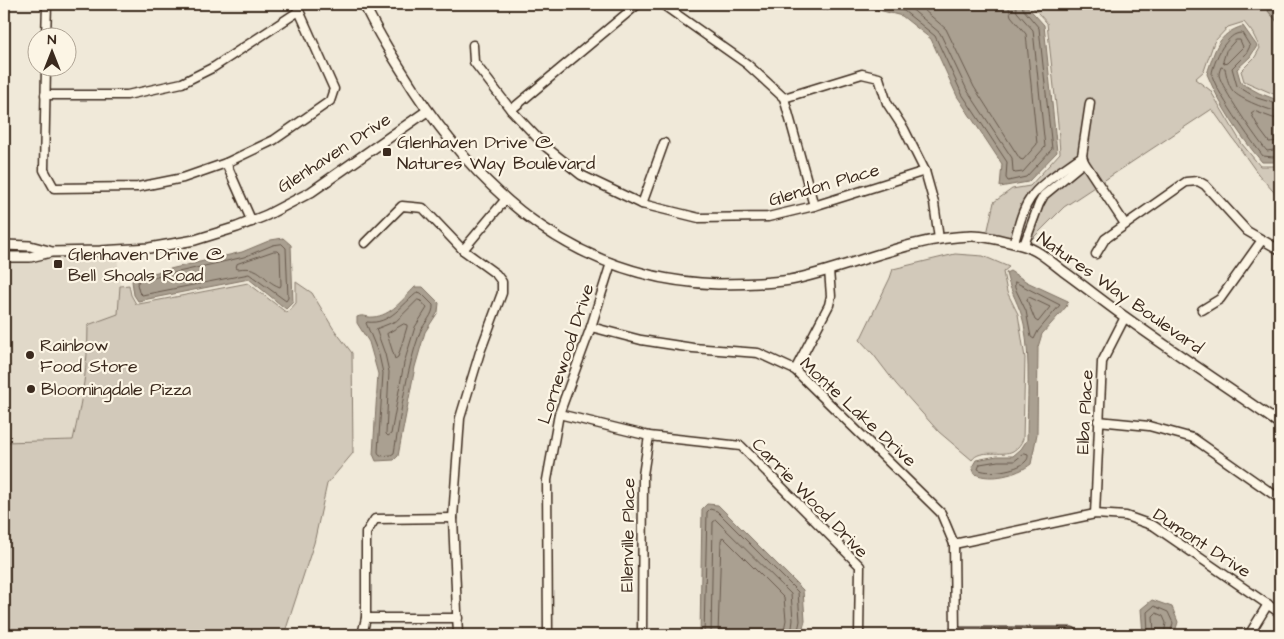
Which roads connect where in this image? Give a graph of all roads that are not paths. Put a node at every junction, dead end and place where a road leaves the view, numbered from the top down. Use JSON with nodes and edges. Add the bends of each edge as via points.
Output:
{"nodes":[{"id":1,"x":46,"y":4,"type":"edge"},
{"id":2,"x":366,"y":4,"type":"edge"},
{"id":3,"x":638,"y":4,"type":"edge"},
{"id":4,"x":662,"y":4,"type":"edge"},
{"id":5,"x":297,"y":8,"type":"edge"},
{"id":6,"x":46,"y":28,"type":"edge"},
{"id":7,"x":473,"y":45,"type":"dead end"},
{"id":8,"x":46,"y":78,"type":"edge"},
{"id":9,"x":45,"y":95,"type":"junction"},
{"id":10,"x":784,"y":98,"type":"junction"},
{"id":11,"x":1090,"y":103,"type":"dead end"},
{"id":12,"x":427,"y":110,"type":"junction"},
{"id":13,"x":511,"y":110,"type":"junction"},
{"id":14,"x":664,"y":143,"type":"dead end"},
{"id":15,"x":1083,"y":159,"type":"junction"},
{"id":16,"x":226,"y":164,"type":"junction"},
{"id":17,"x":925,"y":171,"type":"junction"},
{"id":18,"x":505,"y":200,"type":"junction"},
{"id":19,"x":642,"y":204,"type":"junction"},
{"id":20,"x":814,"y":206,"type":"junction"},
{"id":21,"x":1021,"y":218,"type":"junction"},
{"id":22,"x":1033,"y":221,"type":"junction"},
{"id":23,"x":252,"y":222,"type":"junction"},
{"id":24,"x":1125,"y":224,"type":"junction"},
{"id":25,"x":939,"y":239,"type":"junction"},
{"id":26,"x":1262,"y":240,"type":"junction"},
{"id":27,"x":365,"y":243,"type":"dead end"},
{"id":28,"x":1014,"y":243,"type":"junction"},
{"id":29,"x":4,"y":245,"type":"edge"},
{"id":30,"x":1024,"y":245,"type":"junction"},
{"id":31,"x":463,"y":250,"type":"junction"},
{"id":32,"x":1280,"y":250,"type":"edge"},
{"id":33,"x":51,"y":252,"type":"junction"},
{"id":34,"x":1096,"y":254,"type":"dead end"},
{"id":35,"x":4,"y":257,"type":"edge"},
{"id":36,"x":611,"y":263,"type":"junction"},
{"id":37,"x":829,"y":270,"type":"junction"},
{"id":38,"x":1202,"y":310,"type":"dead end"},
{"id":39,"x":1125,"y":317,"type":"junction"},
{"id":40,"x":591,"y":327,"type":"junction"},
{"id":41,"x":795,"y":370,"type":"junction"},
{"id":42,"x":559,"y":414,"type":"junction"},
{"id":43,"x":1098,"y":420,"type":"junction"},
{"id":44,"x":1280,"y":424,"type":"edge"},
{"id":45,"x":649,"y":436,"type":"junction"},
{"id":46,"x":1280,"y":498,"type":"edge"},
{"id":47,"x":1096,"y":514,"type":"junction"},
{"id":48,"x":453,"y":518,"type":"junction"},
{"id":49,"x":954,"y":544,"type":"junction"},
{"id":50,"x":1268,"y":604,"type":"junction"},
{"id":51,"x":1280,"y":613,"type":"edge"},
{"id":52,"x":366,"y":618,"type":"junction"},
{"id":53,"x":458,"y":618,"type":"junction"},
{"id":54,"x":1072,"y":632,"type":"dead end"},
{"id":55,"x":955,"y":634,"type":"edge"},
{"id":56,"x":362,"y":635,"type":"edge"},
{"id":57,"x":458,"y":635,"type":"edge"},
{"id":58,"x":548,"y":635,"type":"edge"},
{"id":59,"x":642,"y":635,"type":"edge"},
{"id":60,"x":859,"y":635,"type":"edge"},
{"id":61,"x":1248,"y":635,"type":"edge"}],
"edges":[{"from":1,"to":6,"type":"street"},
{"from":2,"to":12,"type":"street","name":"Natures Way Boulevard","via":[[392,56]]},
{"from":3,"to":13,"type":"street"},
{"from":4,"to":10,"type":"street","via":[[747,64]]},
{"from":5,"to":9,"type":"street","via":[[214,67],[182,83],[127,95]]},
{"from":5,"to":16,"type":"street","via":[[334,89],[330,100],[274,140]]},
{"from":7,"to":13,"type":"street","name":"Glendon Place","via":[[474,62]]},
{"from":8,"to":9,"type":"street"},
{"from":9,"to":16,"type":"street","via":[[44,170],[54,188],[138,187],[183,178]]},
{"from":10,"to":17,"type":"street","via":[[862,74],[880,78],[887,103]]},
{"from":10,"to":20,"type":"street"},
{"from":11,"to":15,"type":"street"},
{"from":12,"to":18,"type":"street","name":"Natures Way Boulevard","via":[[467,161]]},
{"from":12,"to":23,"type":"street","name":"Glenhaven Drive","via":[[311,192]]},
{"from":13,"to":19,"type":"street","name":"Glendon Place","via":[[546,147],[581,175]]},
{"from":14,"to":19,"type":"street"},
{"from":15,"to":21,"type":"street","via":[[1036,191]]},
{"from":15,"to":22,"type":"street","via":[[1044,195]]},
{"from":15,"to":24,"type":"street"},
{"from":16,"to":23,"type":"street"},
{"from":17,"to":20,"type":"street","name":"Glendon Place"},
{"from":17,"to":25,"type":"street"},
{"from":18,"to":31,"type":"street"},
{"from":18,"to":36,"type":"street","name":"Natures Way Boulevard","via":[[548,232]]},
{"from":19,"to":20,"type":"street","name":"Glendon Place","via":[[699,218],[768,217]]},
{"from":21,"to":22,"type":"street"},
{"from":21,"to":28,"type":"street"},
{"from":22,"to":30,"type":"street"},
{"from":23,"to":33,"type":"street","name":"Glenhaven Drive","via":[[172,244],[125,250]]},
{"from":24,"to":26,"type":"street","via":[[1186,182],[1194,180],[1205,185],[1247,231]]},
{"from":24,"to":34,"type":"street","via":[[1105,239]]},
{"from":25,"to":28,"type":"street","name":"Natures Way Boulevard","via":[[975,236]]},
{"from":25,"to":37,"type":"street","name":"Natures Way Boulevard"},
{"from":26,"to":32,"type":"street"},
{"from":26,"to":38,"type":"street","via":[[1220,299]]},
{"from":27,"to":31,"type":"street","via":[[402,206],[423,208]]},
{"from":28,"to":30,"type":"street","name":"Natures Way Boulevard"},
{"from":29,"to":33,"type":"street","name":"Glenhaven Drive","via":[[30,246]]},
{"from":30,"to":39,"type":"street","name":"Natures Way Boulevard"},
{"from":31,"to":48,"type":"street","via":[[496,274],[502,282],[502,292],[460,418]]},
{"from":33,"to":35,"type":"street","name":"Glenhaven Drive","via":[[30,257]]},
{"from":36,"to":37,"type":"street","name":"Natures Way Boulevard","via":[[648,275],[692,283],[769,282]]},
{"from":36,"to":40,"type":"street","name":"Lornewood Drive"},
{"from":37,"to":41,"type":"street","via":[[832,296],[829,305]]},
{"from":39,"to":43,"type":"street","name":"Elba Place","via":[[1102,362]]},
{"from":39,"to":44,"type":"street","name":"Natures Way Boulevard"},
{"from":40,"to":41,"type":"street","name":"Monte Lake Drive","via":[[641,340],[758,353]]},
{"from":40,"to":42,"type":"street","name":"Lornewood Drive"},
{"from":41,"to":49,"type":"street","name":"Monte Lake Drive","via":[[942,512]]},
{"from":42,"to":45,"type":"street","name":"Carrie Wood Drive"},
{"from":42,"to":58,"type":"street","name":"Lornewood Drive","via":[[547,480]]},
{"from":43,"to":46,"type":"street","via":[[1149,426],[1193,438]]},
{"from":43,"to":47,"type":"street","name":"Elba Place"},
{"from":45,"to":59,"type":"street","name":"Ellenville Place","via":[[642,475]]},
{"from":45,"to":60,"type":"street","name":"Carrie Wood Drive","via":[[742,446],[860,566]]},
{"from":47,"to":49,"type":"street","name":"Dumont Drive"},
{"from":47,"to":50,"type":"street","name":"Dumont Drive","via":[[1126,516],[1154,526]]},
{"from":48,"to":52,"type":"street","via":[[375,519],[366,533]]},
{"from":48,"to":53,"type":"street"},
{"from":49,"to":55,"type":"street","name":"Monte Lake Drive"},
{"from":50,"to":51,"type":"street","name":"Dumont Drive"},
{"from":50,"to":61,"type":"street"},
{"from":52,"to":53,"type":"street"},
{"from":52,"to":56,"type":"street"},
{"from":53,"to":57,"type":"street"},
{"from":54,"to":55,"type":"street"}]}
